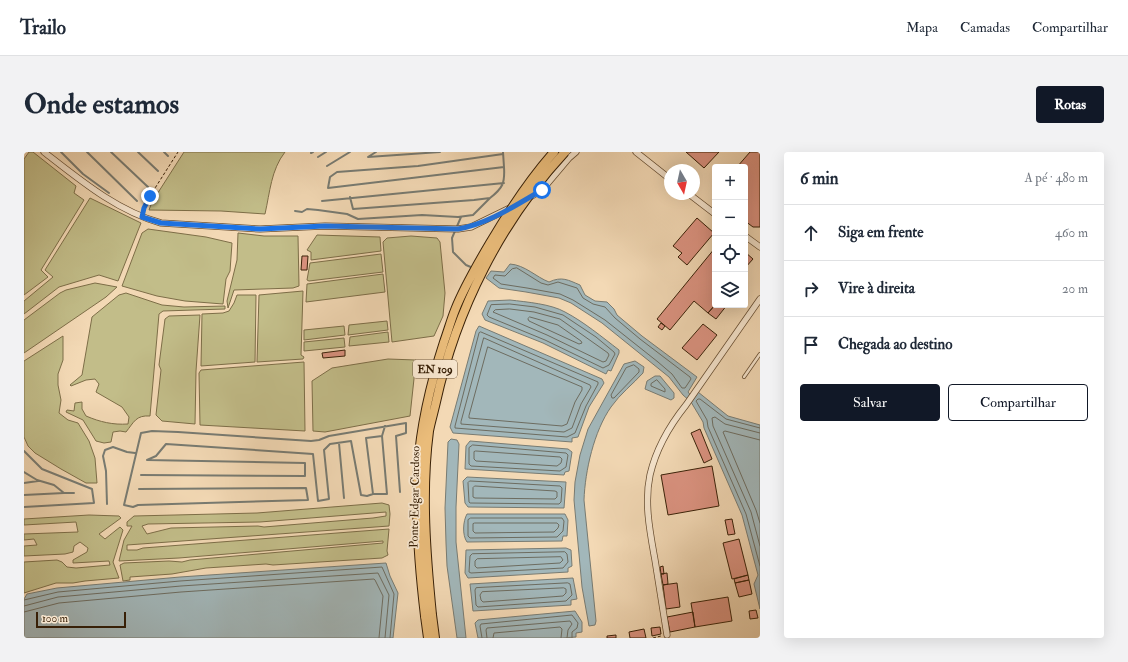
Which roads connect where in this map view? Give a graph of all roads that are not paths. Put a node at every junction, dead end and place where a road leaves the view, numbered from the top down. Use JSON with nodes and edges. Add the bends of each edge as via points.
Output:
{"nodes":[{"id":1,"x":44,"y":152,"type":"edge"},
{"id":2,"x":554,"y":152,"type":"edge"},
{"id":3,"x":565,"y":152,"type":"edge"},
{"id":4,"x":576,"y":152,"type":"edge"},
{"id":5,"x":636,"y":152,"type":"edge"},
{"id":6,"x":664,"y":174,"type":"edge"},
{"id":7,"x":697,"y":200,"type":"edge"},
{"id":8,"x":712,"y":212,"type":"edge"},
{"id":9,"x":748,"y":238,"type":"edge"},
{"id":10,"x":760,"y":247,"type":"edge"},
{"id":11,"x":760,"y":299,"type":"edge"},
{"id":12,"x":760,"y":354,"type":"edge"},
{"id":13,"x":744,"y":377,"type":"dead end"},
{"id":14,"x":667,"y":635,"type":"road end"},
{"id":15,"x":428,"y":638,"type":"edge"},
{"id":16,"x":435,"y":638,"type":"edge"}],
"edges":[{"from":1,"to":4,"type":"street","via":[[97,193],[142,217],[161,223],[260,229],[325,226],[458,229],[470,227],[542,190]]},
{"from":2,"to":15,"type":"main road","name":"Ponte Edgar Cardoso","number":"EN 109","bridge":true,"via":[[509,212],[476,268],[455,310],[433,377],[422,432],[417,506],[418,553]]},
{"from":3,"to":16,"type":"main road","name":"Ponte Edgar Cardoso","number":"EN 109","bridge":true,"via":[[551,167],[506,230],[485,268],[463,312],[442,376],[430,430],[425,506],[426,562]]},
{"from":5,"to":6,"type":"street"},
{"from":7,"to":8,"type":"street"},
{"from":9,"to":10,"type":"street"},
{"from":11,"to":14,"type":"street","via":[[675,420],[661,445],[650,475],[647,503]]},
{"from":12,"to":13,"type":"lane"}]}
